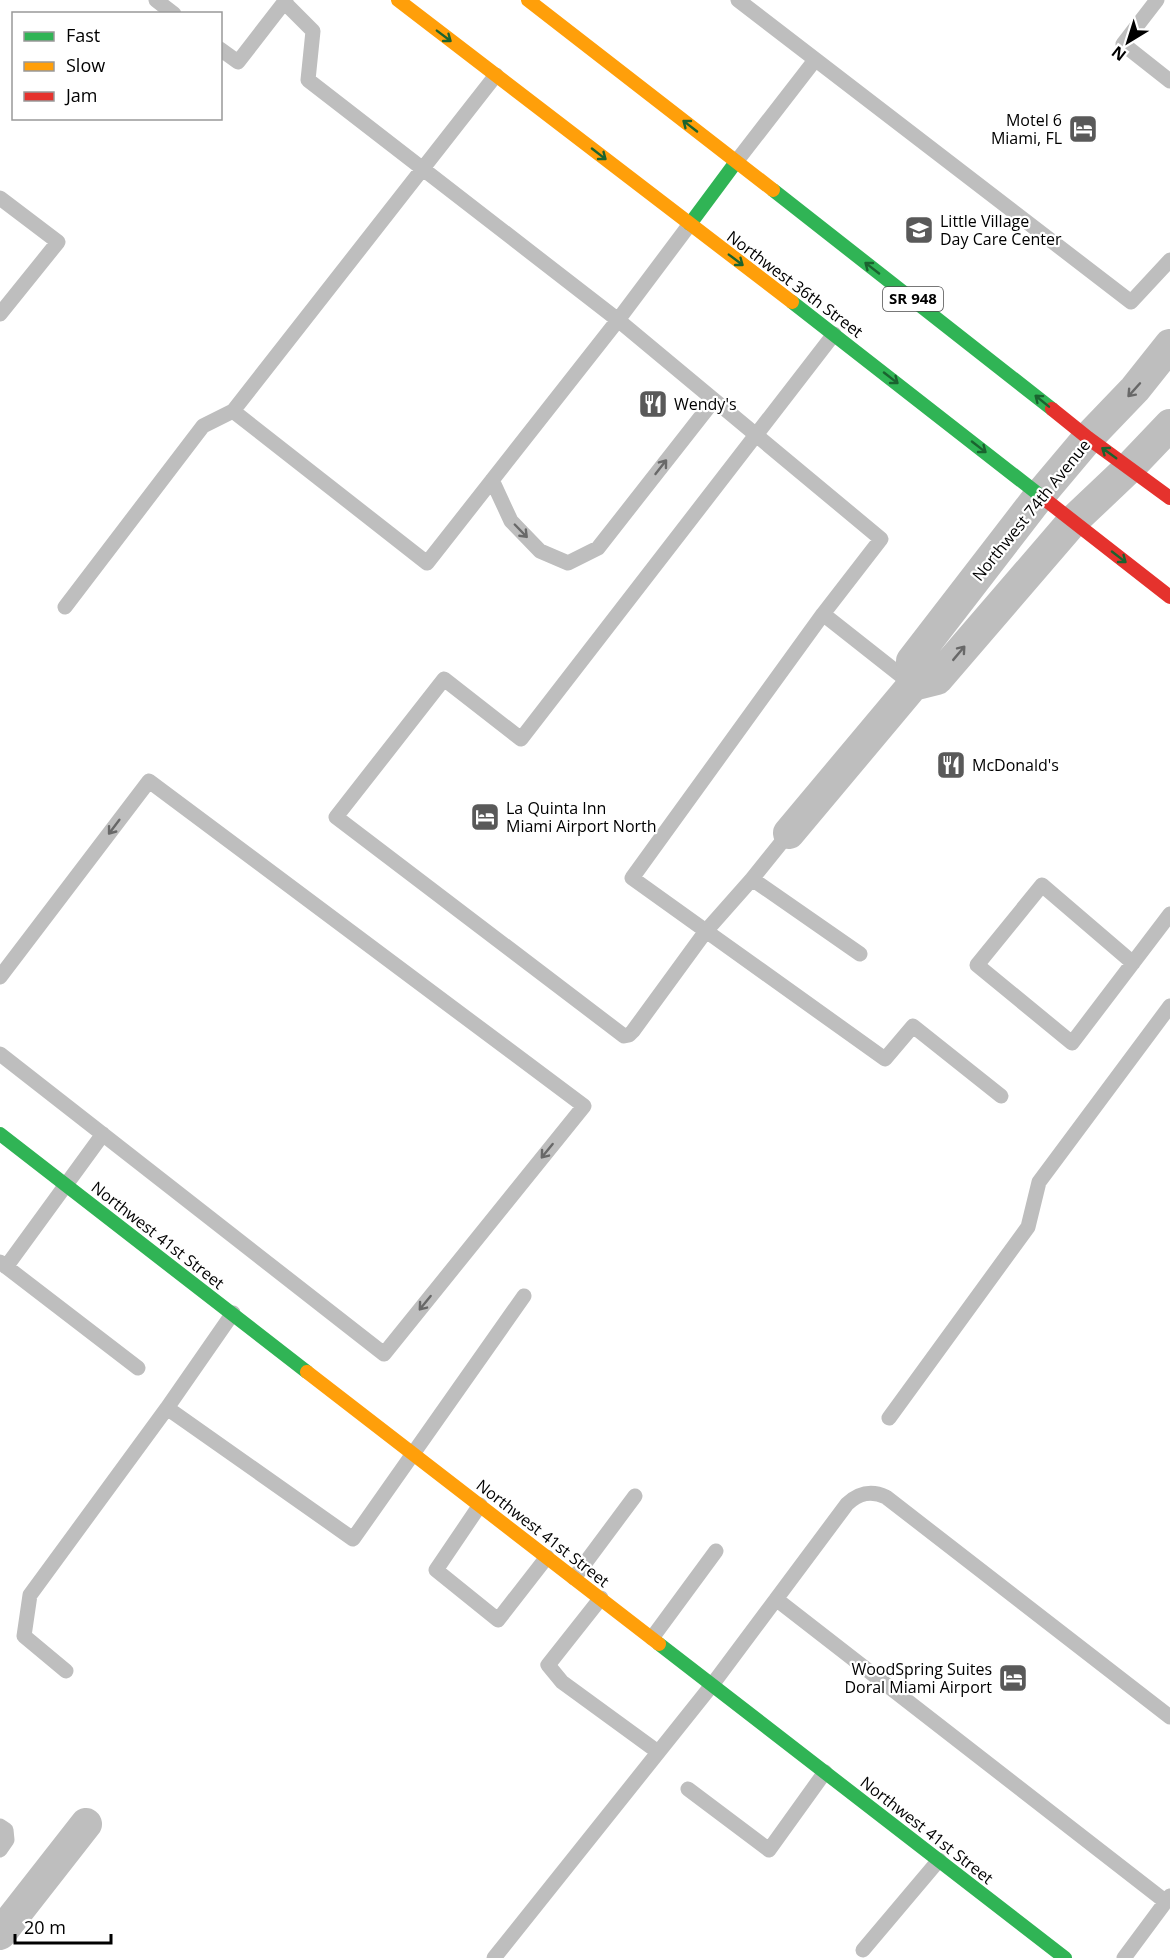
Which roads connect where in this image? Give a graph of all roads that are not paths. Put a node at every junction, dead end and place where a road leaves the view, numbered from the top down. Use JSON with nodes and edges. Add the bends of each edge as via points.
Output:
{"nodes":[{"id":1,"x":156,"y":0,"type":"edge"},
{"id":2,"x":398,"y":0,"type":"edge"},
{"id":3,"x":528,"y":0,"type":"edge"},
{"id":4,"x":738,"y":0,"type":"edge"},
{"id":5,"x":1157,"y":0,"type":"edge"},
{"id":6,"x":285,"y":1,"type":"edge"},
{"id":7,"x":171,"y":12,"type":"edge"},
{"id":8,"x":222,"y":50,"type":"edge"},
{"id":9,"x":815,"y":60,"type":"junction"},
{"id":10,"x":496,"y":75,"type":"junction"},
{"id":11,"x":1170,"y":81,"type":"edge"},
{"id":12,"x":736,"y":162,"type":"junction"},
{"id":13,"x":423,"y":170,"type":"junction"},
{"id":14,"x":0,"y":198,"type":"edge"},
{"id":15,"x":690,"y":224,"type":"junction"},
{"id":16,"x":1170,"y":260,"type":"edge"},
{"id":17,"x":0,"y":314,"type":"edge"},
{"id":18,"x":618,"y":320,"type":"junction"},
{"id":19,"x":834,"y":334,"type":"junction"},
{"id":20,"x":1170,"y":345,"type":"edge"},
{"id":21,"x":714,"y":400,"type":"junction"},
{"id":22,"x":233,"y":411,"type":"junction"},
{"id":23,"x":1170,"y":425,"type":"edge"},
{"id":24,"x":756,"y":435,"type":"junction"},
{"id":25,"x":1088,"y":438,"type":"junction"},
{"id":26,"x":1129,"y":468,"type":"junction"},
{"id":27,"x":492,"y":480,"type":"junction"},
{"id":28,"x":1040,"y":495,"type":"junction"},
{"id":29,"x":1170,"y":498,"type":"edge"},
{"id":30,"x":1073,"y":521,"type":"junction"},
{"id":31,"x":1170,"y":597,"type":"edge"},
{"id":32,"x":65,"y":607,"type":"dead end"},
{"id":33,"x":823,"y":614,"type":"junction"},
{"id":34,"x":913,"y":685,"type":"junction"},
{"id":35,"x":789,"y":833,"type":"joint"},
{"id":36,"x":752,"y":879,"type":"junction"},
{"id":37,"x":1170,"y":914,"type":"edge"},
{"id":38,"x":706,"y":931,"type":"junction"},
{"id":39,"x":860,"y":954,"type":"dead end"},
{"id":40,"x":1133,"y":963,"type":"junction"},
{"id":41,"x":0,"y":977,"type":"edge"},
{"id":42,"x":1170,"y":1006,"type":"edge"},
{"id":43,"x":0,"y":1054,"type":"edge"},
{"id":44,"x":1001,"y":1096,"type":"dead end"},
{"id":45,"x":0,"y":1134,"type":"edge"},
{"id":46,"x":103,"y":1134,"type":"junction"},
{"id":47,"x":65,"y":1184,"type":"junction"},
{"id":48,"x":3,"y":1264,"type":"edge"},
{"id":49,"x":524,"y":1296,"type":"dead end"},
{"id":50,"x":233,"y":1314,"type":"junction"},
{"id":51,"x":138,"y":1368,"type":"dead end"},
{"id":52,"x":166,"y":1408,"type":"junction"},
{"id":53,"x":889,"y":1418,"type":"dead end"},
{"id":54,"x":413,"y":1454,"type":"junction"},
{"id":55,"x":635,"y":1496,"type":"dead end"},
{"id":56,"x":480,"y":1505,"type":"junction"},
{"id":57,"x":716,"y":1551,"type":"dead end"},
{"id":58,"x":547,"y":1557,"type":"junction"},
{"id":59,"x":574,"y":1578,"type":"junction"},
{"id":60,"x":601,"y":1598,"type":"junction"},
{"id":61,"x":776,"y":1599,"type":"junction"},
{"id":62,"x":652,"y":1638,"type":"junction"},
{"id":63,"x":66,"y":1671,"type":"dead end"},
{"id":64,"x":712,"y":1685,"type":"junction"},
{"id":65,"x":1170,"y":1717,"type":"edge"},
{"id":66,"x":658,"y":1752,"type":"junction"},
{"id":67,"x":825,"y":1772,"type":"junction"},
{"id":68,"x":688,"y":1789,"type":"dead end"},
{"id":69,"x":86,"y":1824,"type":"dead end"},
{"id":70,"x":0,"y":1826,"type":"edge"},
{"id":71,"x":0,"y":1850,"type":"edge"},
{"id":72,"x":939,"y":1860,"type":"junction"},
{"id":73,"x":1168,"y":1899,"type":"edge"},
{"id":74,"x":0,"y":1934,"type":"edge"},
{"id":75,"x":863,"y":1950,"type":"dead end"},
{"id":76,"x":494,"y":1958,"type":"edge"},
{"id":77,"x":1065,"y":1958,"type":"edge"},
{"id":78,"x":1125,"y":1958,"type":"edge"}],
"edges":[{"from":1,"to":7,"type":"lane"},
{"from":2,"to":10,"type":"main road","name":"Northwest 36th Street","one_way":true},
{"from":12,"to":3,"type":"main road","number":"SR 948","one_way":true},
{"from":4,"to":9,"type":"lane"},
{"from":5,"to":11,"type":"lane","via":[[1123,44]]},
{"from":6,"to":8,"type":"lane","via":[[238,62]]},
{"from":6,"to":13,"type":"lane","via":[[313,32],[308,80]]},
{"from":9,"to":12,"type":"lane"},
{"from":9,"to":16,"type":"lane","via":[[1131,302]]},
{"from":10,"to":13,"type":"lane"},
{"from":10,"to":15,"type":"main road","name":"Northwest 36th Street","one_way":true},
{"from":12,"to":15,"type":"main road"},
{"from":25,"to":12,"type":"main road","number":"SR 948","one_way":true},
{"from":13,"to":18,"type":"lane"},
{"from":13,"to":22,"type":"lane"},
{"from":14,"to":17,"type":"lane","via":[[58,242]]},
{"from":15,"to":18,"type":"lane"},
{"from":15,"to":19,"type":"main road","name":"Northwest 36th Street","one_way":true},
{"from":18,"to":21,"type":"lane"},
{"from":18,"to":27,"type":"lane"},
{"from":19,"to":24,"type":"lane"},
{"from":19,"to":28,"type":"main road","name":"Northwest 36th Street","one_way":true},
{"from":20,"to":25,"type":"street","name":"Northwest 74th Avenue","one_way":true,"via":[[1136,389]]},
{"from":21,"to":24,"type":"lane"},
{"from":27,"to":21,"type":"lane","one_way":true,"via":[[511,521],[540,551],[568,563],[598,548]]},
{"from":22,"to":27,"type":"lane","via":[[427,564]]},
{"from":22,"to":32,"type":"lane","via":[[202,426]]},
{"from":23,"to":26,"type":"street"},
{"from":24,"to":33,"type":"lane","via":[[881,539]]},
{"from":24,"to":38,"type":"lane","via":[[521,740],[444,679],[336,816],[624,1036],[633,1031]]},
{"from":26,"to":25,"type":"main road","number":"SR 948","one_way":true},
{"from":25,"to":28,"type":"street","name":"Northwest 74th Avenue"},
{"from":26,"to":29,"type":"main road","number":"SR 948"},
{"from":26,"to":30,"type":"street"},
{"from":28,"to":30,"type":"main road","name":"Northwest 36th Street"},
{"from":28,"to":34,"type":"street","name":"Northwest 74th Avenue","via":[[912,662]]},
{"from":30,"to":31,"type":"main road","name":"Northwest 36th Street","one_way":true},
{"from":34,"to":30,"type":"street","one_way":true,"via":[[937,679]]},
{"from":33,"to":34,"type":"lane"},
{"from":33,"to":38,"type":"lane","via":[[632,878]]},
{"from":34,"to":35,"type":"street"},
{"from":35,"to":36,"type":"lane"},
{"from":36,"to":38,"type":"lane"},
{"from":36,"to":39,"type":"lane"},
{"from":37,"to":40,"type":"lane"},
{"from":38,"to":44,"type":"lane","via":[[885,1059],[913,1026]]},
{"from":40,"to":40,"type":"lane","via":[[1072,1043],[977,965],[1042,885]]},
{"from":41,"to":46,"type":"lane","via":[[149,781],[584,1106],[384,1354]]},
{"from":42,"to":53,"type":"lane","via":[[1039,1182],[1028,1227]]},
{"from":43,"to":46,"type":"lane"},
{"from":45,"to":47,"type":"main road","name":"Northwest 41st Street"},
{"from":46,"to":47,"type":"lane"},
{"from":47,"to":48,"type":"lane"},
{"from":47,"to":50,"type":"main road","name":"Northwest 41st Street"},
{"from":48,"to":51,"type":"lane"},
{"from":49,"to":54,"type":"lane"},
{"from":50,"to":52,"type":"lane"},
{"from":50,"to":54,"type":"main road","name":"Northwest 41st Street"},
{"from":52,"to":54,"type":"lane","via":[[353,1539]]},
{"from":52,"to":63,"type":"lane","via":[[30,1594],[24,1636]]},
{"from":54,"to":56,"type":"main road","name":"Northwest 41st Street"},
{"from":55,"to":59,"type":"lane"},
{"from":56,"to":58,"type":"main road","name":"Northwest 41st Street"},
{"from":56,"to":58,"type":"lane","via":[[436,1570],[498,1620]]},
{"from":57,"to":62,"type":"lane"},
{"from":58,"to":59,"type":"main road","name":"Northwest 41st Street"},
{"from":59,"to":60,"type":"main road","name":"Northwest 41st Street"},
{"from":60,"to":62,"type":"main road","name":"Northwest 41st Street"},
{"from":60,"to":66,"type":"lane","via":[[548,1665],[562,1682]]},
{"from":61,"to":64,"type":"lane"},
{"from":61,"to":65,"type":"lane","via":[[847,1504],[855,1497],[878,1493]]},
{"from":61,"to":73,"type":"lane"},
{"from":62,"to":64,"type":"main road","name":"Northwest 41st Street"},
{"from":64,"to":66,"type":"lane"},
{"from":64,"to":67,"type":"main road","name":"Northwest 41st Street"},
{"from":66,"to":76,"type":"lane"},
{"from":67,"to":68,"type":"lane","via":[[769,1850]]},
{"from":67,"to":72,"type":"main road","name":"Northwest 41st Street"},
{"from":69,"to":74,"type":"street"},
{"from":70,"to":71,"type":"lane","via":[[6,1830],[7,1840]]},
{"from":72,"to":75,"type":"lane"},
{"from":72,"to":77,"type":"main road","name":"Northwest 41st Street"},
{"from":73,"to":78,"type":"lane"}]}
